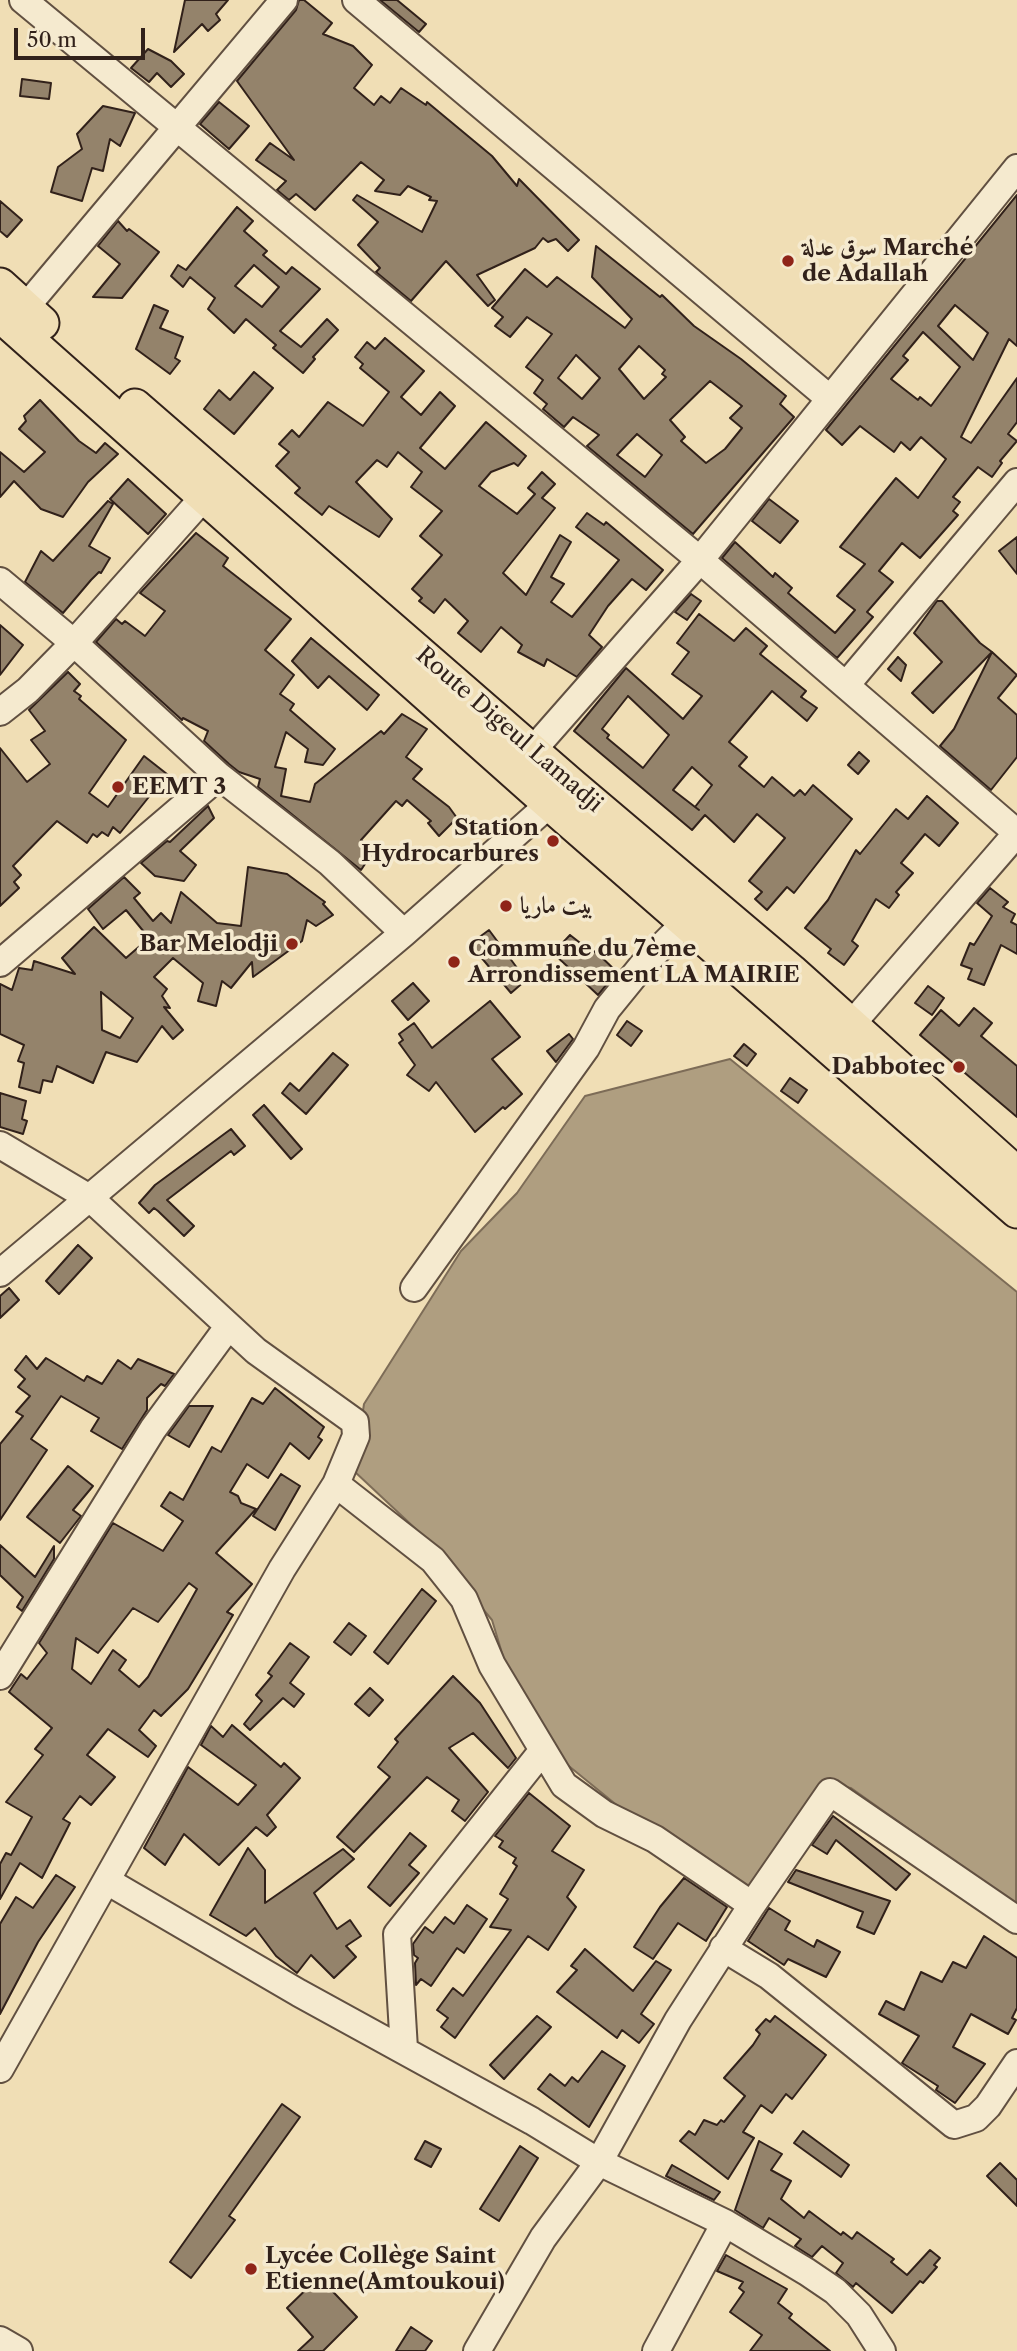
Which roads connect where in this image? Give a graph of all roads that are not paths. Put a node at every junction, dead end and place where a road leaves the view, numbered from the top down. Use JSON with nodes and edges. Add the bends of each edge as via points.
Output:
{"nodes":[{"id":1,"x":23,"y":0,"type":"edge"},
{"id":2,"x":284,"y":0,"type":"edge"},
{"id":3,"x":356,"y":0,"type":"edge"},
{"id":4,"x":175,"y":126,"type":"junction"},
{"id":5,"x":1017,"y":168,"type":"edge"},
{"id":6,"x":0,"y":285,"type":"edge"},
{"id":7,"x":13,"y":311,"type":"edge"},
{"id":8,"x":829,"y":398,"type":"junction"},
{"id":9,"x":1017,"y":482,"type":"edge"},
{"id":10,"x":203,"y":498,"type":"junction"},
{"id":11,"x":700,"y":560,"type":"junction"},
{"id":12,"x":0,"y":581,"type":"edge"},
{"id":13,"x":74,"y":643,"type":"junction"},
{"id":14,"x":848,"y":684,"type":"junction"},
{"id":15,"x":0,"y":712,"type":"edge"},
{"id":16,"x":532,"y":751,"type":"junction"},
{"id":17,"x":219,"y":776,"type":"junction"},
{"id":18,"x":560,"y":794,"type":"junction"},
{"id":19,"x":1017,"y":833,"type":"edge"},
{"id":20,"x":685,"y":922,"type":"junction"},
{"id":21,"x":404,"y":933,"type":"junction"},
{"id":22,"x":0,"y":963,"type":"edge"},
{"id":23,"x":850,"y":1026,"type":"junction"},
{"id":24,"x":0,"y":1145,"type":"edge"},
{"id":25,"x":1012,"y":1160,"type":"edge"},
{"id":26,"x":90,"y":1199,"type":"junction"},
{"id":27,"x":1017,"y":1211,"type":"edge"},
{"id":28,"x":0,"y":1273,"type":"edge"},
{"id":29,"x":414,"y":1288,"type":"dead end"},
{"id":30,"x":228,"y":1327,"type":"junction"},
{"id":31,"x":336,"y":1484,"type":"junction"},
{"id":32,"x":0,"y":1676,"type":"edge"},
{"id":33,"x":543,"y":1750,"type":"junction"},
{"id":34,"x":107,"y":1881,"type":"junction"},
{"id":35,"x":752,"y":1905,"type":"junction"},
{"id":36,"x":1017,"y":1920,"type":"edge"},
{"id":37,"x":723,"y":1948,"type":"junction"},
{"id":38,"x":404,"y":2049,"type":"junction"},
{"id":39,"x":1017,"y":2063,"type":"edge"},
{"id":40,"x":0,"y":2069,"type":"edge"},
{"id":41,"x":599,"y":2162,"type":"junction"},
{"id":42,"x":725,"y":2223,"type":"junction"},
{"id":43,"x":0,"y":2340,"type":"edge"},
{"id":44,"x":19,"y":2351,"type":"edge"},
{"id":45,"x":477,"y":2351,"type":"edge"},
{"id":46,"x":656,"y":2351,"type":"edge"},
{"id":47,"x":882,"y":2351,"type":"edge"}],
"edges":[{"from":1,"to":4,"type":"street"},
{"from":2,"to":4,"type":"street"},
{"from":3,"to":8,"type":"street"},
{"from":4,"to":7,"type":"street"},
{"from":4,"to":11,"type":"street"},
{"from":5,"to":8,"type":"street"},
{"from":6,"to":7,"type":"main road","name":"Route Digeul Lamadji"},
{"from":7,"to":10,"type":"main road"},
{"from":7,"to":16,"type":"main road","name":"Route Digeul Lamadji"},
{"from":8,"to":11,"type":"street"},
{"from":9,"to":14,"type":"street"},
{"from":10,"to":13,"type":"street"},
{"from":10,"to":18,"type":"main road","via":[[394,662]]},
{"from":11,"to":14,"type":"street"},
{"from":11,"to":16,"type":"street"},
{"from":12,"to":13,"type":"street"},
{"from":13,"to":15,"type":"street"},
{"from":13,"to":17,"type":"street"},
{"from":14,"to":19,"type":"street"},
{"from":16,"to":18,"type":"main road","name":"Route Digeul Lamadji"},
{"from":17,"to":21,"type":"street","via":[[330,863]]},
{"from":17,"to":22,"type":"street"},
{"from":18,"to":20,"type":"main road"},
{"from":18,"to":21,"type":"street"},
{"from":18,"to":23,"type":"main road","name":"Route Digeul Lamadji","via":[[791,971]]},
{"from":19,"to":23,"type":"street"},
{"from":20,"to":27,"type":"main road"},
{"from":20,"to":29,"type":"street","via":[[607,1009],[586,1048]]},
{"from":21,"to":26,"type":"street"},
{"from":23,"to":25,"type":"main road","name":"Route Digeul Lamadji"},
{"from":24,"to":26,"type":"street"},
{"from":26,"to":28,"type":"street"},
{"from":26,"to":30,"type":"street"},
{"from":30,"to":31,"type":"street","via":[[355,1422],[356,1436]]},
{"from":30,"to":32,"type":"street","via":[[153,1429]]},
{"from":31,"to":33,"type":"street","via":[[433,1560],[464,1598],[492,1665]]},
{"from":31,"to":34,"type":"street","via":[[282,1569]]},
{"from":33,"to":35,"type":"street","via":[[564,1785]]},
{"from":33,"to":38,"type":"street","via":[[397,1934]]},
{"from":34,"to":38,"type":"street"},
{"from":34,"to":40,"type":"street"},
{"from":35,"to":36,"type":"street","via":[[830,1792]]},
{"from":35,"to":37,"type":"street"},
{"from":37,"to":39,"type":"street","via":[[769,1976],[954,2125],[976,2118]]},
{"from":37,"to":41,"type":"street"},
{"from":38,"to":41,"type":"street"},
{"from":41,"to":42,"type":"street"},
{"from":41,"to":45,"type":"street","via":[[542,2238]]},
{"from":42,"to":46,"type":"street"},
{"from":42,"to":47,"type":"street","via":[[835,2291],[859,2315]]},
{"from":43,"to":44,"type":"street"}]}
